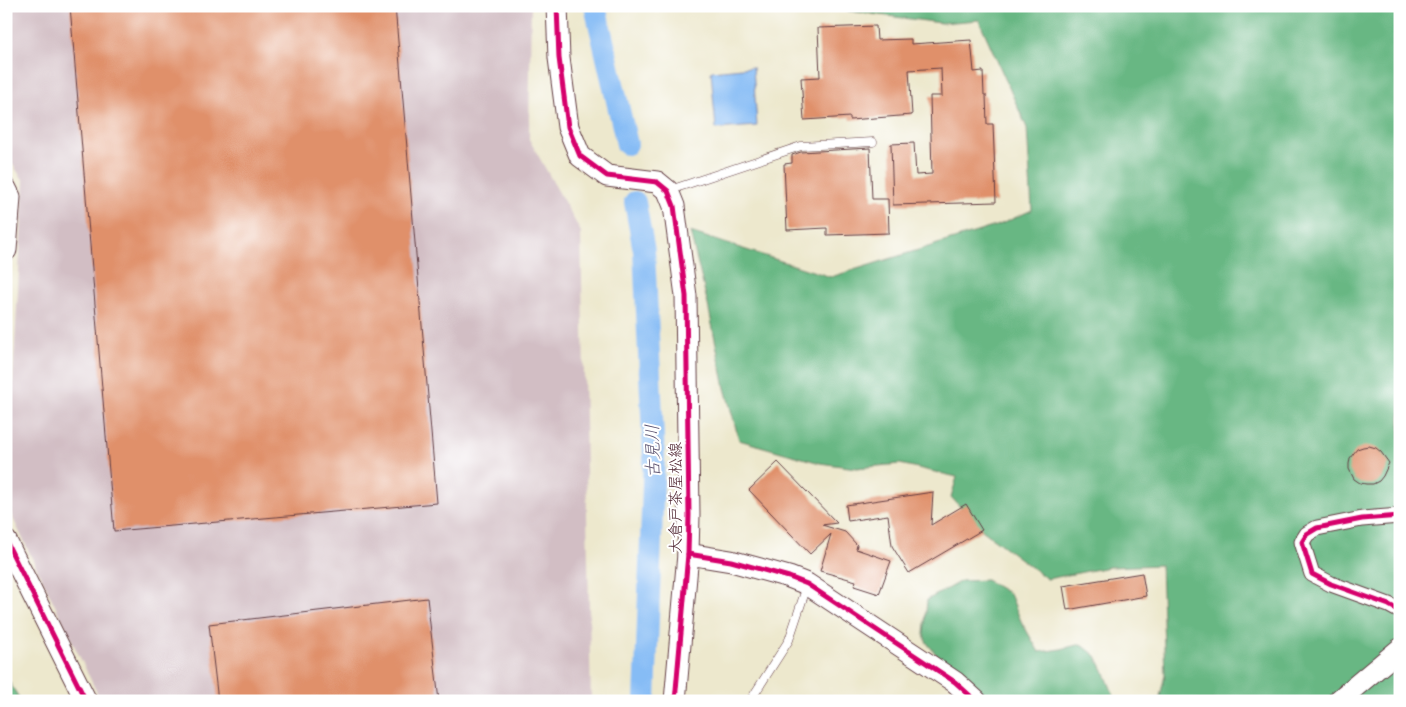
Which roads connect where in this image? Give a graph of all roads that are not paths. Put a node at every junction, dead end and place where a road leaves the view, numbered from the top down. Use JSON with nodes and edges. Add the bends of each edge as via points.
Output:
{"nodes":[{"id":1,"x":557,"y":6,"type":"edge"},
{"id":2,"x":873,"y":142,"type":"dead end"},
{"id":3,"x":6,"y":189,"type":"edge"},
{"id":4,"x":668,"y":191,"type":"junction"},
{"id":5,"x":6,"y":250,"type":"edge"},
{"id":6,"x":1400,"y":516,"type":"edge"},
{"id":7,"x":6,"y":541,"type":"edge"},
{"id":8,"x":688,"y":554,"type":"junction"},
{"id":9,"x":807,"y":584,"type":"junction"},
{"id":10,"x":1400,"y":611,"type":"edge"},
{"id":11,"x":1400,"y":649,"type":"edge"},
{"id":12,"x":86,"y":701,"type":"edge"},
{"id":13,"x":675,"y":701,"type":"edge"},
{"id":14,"x":750,"y":701,"type":"edge"},
{"id":15,"x":976,"y":701,"type":"edge"},
{"id":16,"x":1338,"y":701,"type":"edge"}],
"edges":[{"from":1,"to":4,"type":"street","via":[[568,127],[580,156],[607,176],[657,182]]},
{"from":2,"to":4,"type":"lane","via":[[801,146]]},
{"from":3,"to":5,"type":"street","via":[[10,197]]},
{"from":4,"to":8,"type":"street","name":"大倉戸茶屋松線","via":[[674,206],[686,296]]},
{"from":6,"to":10,"type":"street","via":[[1317,528],[1302,542],[1312,574]]},
{"from":7,"to":12,"type":"street"},
{"from":8,"to":9,"type":"street","via":[[731,561]]},
{"from":8,"to":13,"type":"street","name":"大倉戸茶屋松線"},
{"from":9,"to":14,"type":"lane","via":[[789,640]]},
{"from":9,"to":15,"type":"street","via":[[955,682]]},
{"from":11,"to":16,"type":"street"}]}
